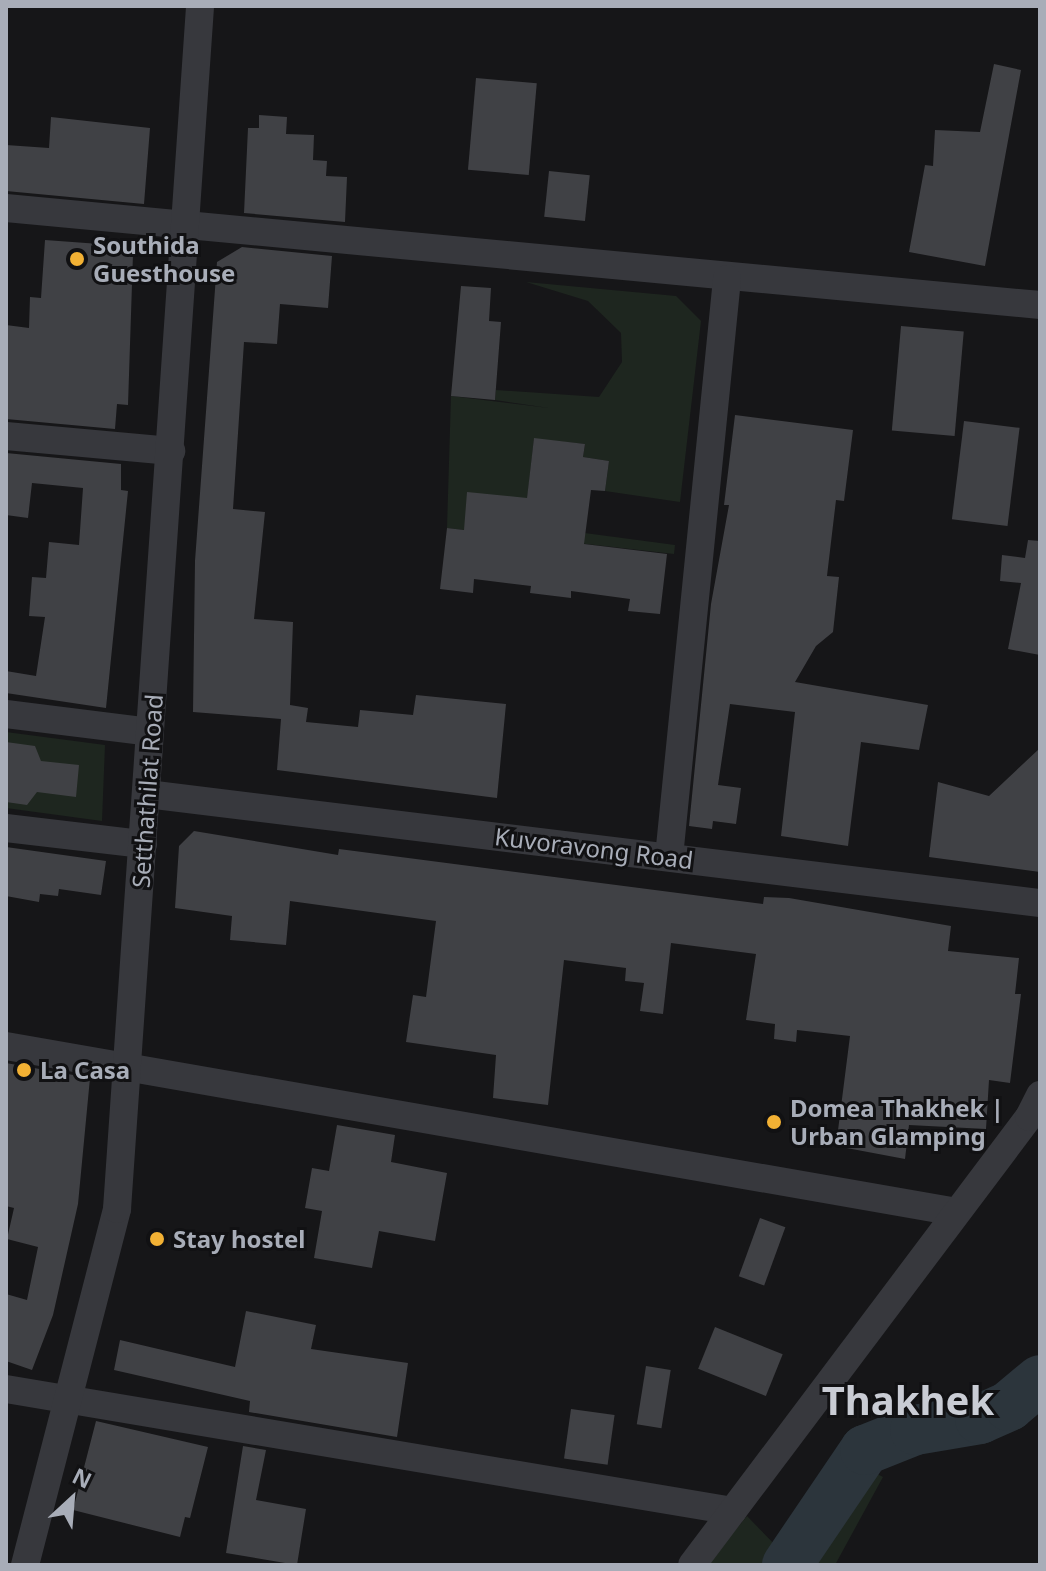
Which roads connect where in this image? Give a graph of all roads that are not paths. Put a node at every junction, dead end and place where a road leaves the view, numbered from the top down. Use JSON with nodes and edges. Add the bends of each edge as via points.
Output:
{"nodes":[{"id":1,"x":200,"y":6,"type":"edge"},
{"id":2,"x":6,"y":208,"type":"edge"},
{"id":3,"x":186,"y":225,"type":"junction"},
{"id":4,"x":727,"y":279,"type":"junction"},
{"id":5,"x":1040,"y":305,"type":"edge"},
{"id":6,"x":6,"y":436,"type":"edge"},
{"id":7,"x":171,"y":451,"type":"junction"},
{"id":8,"x":6,"y":714,"type":"edge"},
{"id":9,"x":150,"y":732,"type":"junction"},
{"id":10,"x":147,"y":794,"type":"junction"},
{"id":11,"x":6,"y":828,"type":"edge"},
{"id":12,"x":143,"y":844,"type":"junction"},
{"id":13,"x":669,"y":857,"type":"junction"},
{"id":14,"x":1040,"y":903,"type":"edge"},
{"id":15,"x":6,"y":1046,"type":"edge"},
{"id":16,"x":128,"y":1071,"type":"junction"},
{"id":17,"x":1040,"y":1095,"type":"edge"},
{"id":18,"x":956,"y":1212,"type":"junction"},
{"id":19,"x":6,"y":1389,"type":"edge"},
{"id":20,"x":70,"y":1399,"type":"junction"},
{"id":21,"x":733,"y":1511,"type":"junction"},
{"id":22,"x":25,"y":1565,"type":"edge"},
{"id":23,"x":692,"y":1565,"type":"edge"}],
"edges":[{"from":1,"to":3,"type":"street","name":"Setthathilat Road"},
{"from":2,"to":3,"type":"street"},
{"from":3,"to":4,"type":"street"},
{"from":3,"to":7,"type":"street","name":"Setthathilat Road"},
{"from":4,"to":5,"type":"street"},
{"from":4,"to":13,"type":"street"},
{"from":6,"to":7,"type":"street"},
{"from":7,"to":9,"type":"street","name":"Setthathilat Road"},
{"from":8,"to":9,"type":"street"},
{"from":9,"to":10,"type":"street","name":"Setthathilat Road"},
{"from":10,"to":12,"type":"street","name":"Setthathilat Road"},
{"from":10,"to":13,"type":"street","name":"Kuvoravong Road"},
{"from":11,"to":12,"type":"street"},
{"from":12,"to":16,"type":"street","name":"Setthathilat Road"},
{"from":13,"to":14,"type":"street","name":"Kuvoravong Road"},
{"from":15,"to":16,"type":"street"},
{"from":16,"to":18,"type":"street"},
{"from":16,"to":20,"type":"street","name":"Setthathilat Road","via":[[117,1209]]},
{"from":17,"to":18,"type":"street"},
{"from":18,"to":21,"type":"street"},
{"from":19,"to":20,"type":"street"},
{"from":20,"to":21,"type":"street"},
{"from":20,"to":22,"type":"street","name":"Setthathilat Road"},
{"from":21,"to":23,"type":"street"}]}
